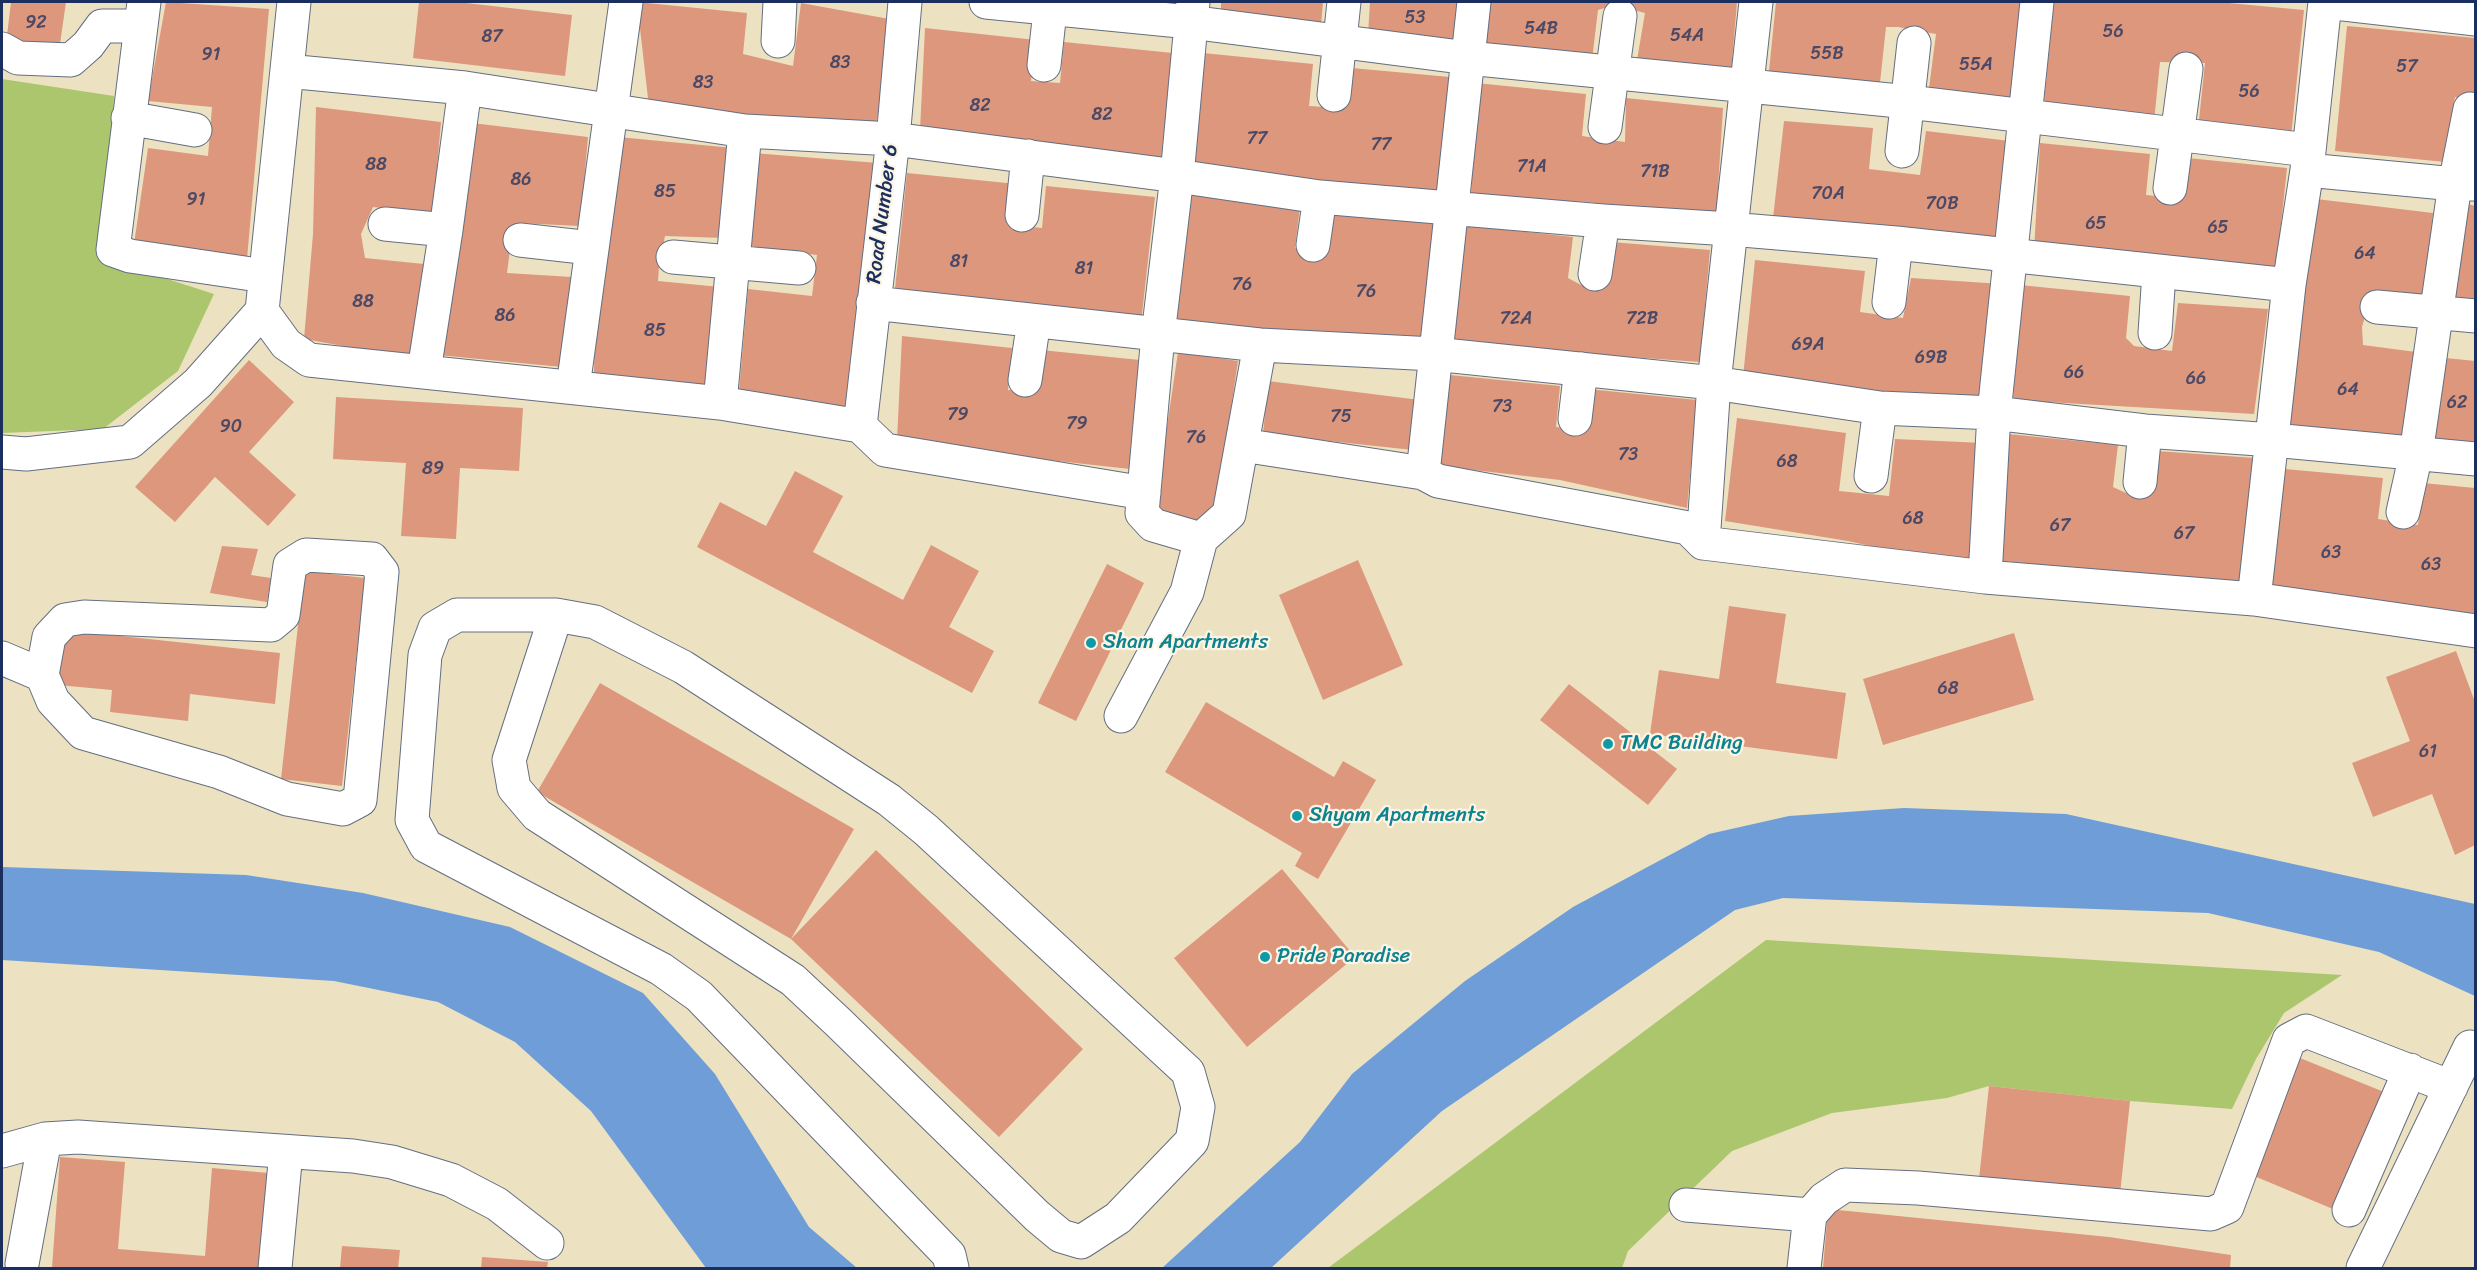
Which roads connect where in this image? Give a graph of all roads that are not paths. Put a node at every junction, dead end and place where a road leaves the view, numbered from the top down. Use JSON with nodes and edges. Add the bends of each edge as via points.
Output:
{"nodes":[{"id":1,"x":294,"y":2,"type":"edge"},
{"id":2,"x":626,"y":2,"type":"edge"},
{"id":3,"x":780,"y":2,"type":"edge"},
{"id":4,"x":905,"y":2,"type":"edge"},
{"id":5,"x":986,"y":2,"type":"edge"},
{"id":6,"x":1344,"y":2,"type":"edge"},
{"id":7,"x":1474,"y":2,"type":"edge"},
{"id":8,"x":1756,"y":2,"type":"edge"},
{"id":9,"x":2037,"y":2,"type":"edge"},
{"id":10,"x":2326,"y":2,"type":"edge"},
{"id":11,"x":1051,"y":5,"type":"edge"},
{"id":12,"x":1192,"y":12,"type":"edge"},
{"id":13,"x":142,"y":14,"type":"edge"},
{"id":14,"x":1620,"y":16,"type":"dead end"},
{"id":15,"x":2475,"y":19,"type":"edge"},
{"id":16,"x":778,"y":41,"type":"dead end"},
{"id":17,"x":1340,"y":42,"type":"junction"},
{"id":18,"x":1914,"y":43,"type":"dead end"},
{"id":19,"x":2,"y":49,"type":"edge"},
{"id":20,"x":1468,"y":58,"type":"junction"},
{"id":21,"x":1044,"y":65,"type":"dead end"},
{"id":22,"x":2186,"y":69,"type":"dead end"},
{"id":23,"x":287,"y":71,"type":"junction"},
{"id":24,"x":1613,"y":72,"type":"junction"},
{"id":25,"x":1749,"y":87,"type":"junction"},
{"id":26,"x":465,"y":88,"type":"junction"},
{"id":27,"x":1334,"y":95,"type":"dead end"},
{"id":28,"x":1909,"y":102,"type":"junction"},
{"id":29,"x":612,"y":109,"type":"junction"},
{"id":30,"x":2470,"y":109,"type":"dead end"},
{"id":31,"x":2026,"y":116,"type":"junction"},
{"id":32,"x":128,"y":118,"type":"junction"},
{"id":33,"x":1605,"y":128,"type":"dead end"},
{"id":34,"x":195,"y":130,"type":"dead end"},
{"id":35,"x":745,"y":131,"type":"junction"},
{"id":36,"x":2177,"y":135,"type":"junction"},
{"id":37,"x":893,"y":139,"type":"junction"},
{"id":38,"x":1902,"y":151,"type":"dead end"},
{"id":39,"x":1028,"y":156,"type":"junction"},
{"id":40,"x":2307,"y":160,"type":"junction"},
{"id":41,"x":1177,"y":176,"type":"junction"},
{"id":42,"x":2465,"y":184,"type":"edge"},
{"id":43,"x":2170,"y":188,"type":"dead end"},
{"id":44,"x":1320,"y":196,"type":"junction"},
{"id":45,"x":1453,"y":207,"type":"junction"},
{"id":46,"x":1022,"y":215,"type":"dead end"},
{"id":47,"x":1603,"y":221,"type":"junction"},
{"id":48,"x":385,"y":224,"type":"dead end"},
{"id":49,"x":1730,"y":229,"type":"junction"},
{"id":50,"x":446,"y":230,"type":"junction"},
{"id":51,"x":520,"y":240,"type":"dead end"},
{"id":52,"x":1896,"y":243,"type":"junction"},
{"id":53,"x":1313,"y":245,"type":"dead end"},
{"id":54,"x":591,"y":248,"type":"junction"},
{"id":55,"x":673,"y":257,"type":"dead end"},
{"id":56,"x":2012,"y":257,"type":"junction"},
{"id":57,"x":732,"y":262,"type":"junction"},
{"id":58,"x":799,"y":268,"type":"dead end"},
{"id":59,"x":2159,"y":272,"type":"junction"},
{"id":60,"x":1595,"y":274,"type":"dead end"},
{"id":61,"x":265,"y":276,"type":"junction"},
{"id":62,"x":2289,"y":285,"type":"junction"},
{"id":63,"x":1889,"y":302,"type":"dead end"},
{"id":64,"x":873,"y":303,"type":"junction"},
{"id":65,"x":2377,"y":307,"type":"dead end"},
{"id":66,"x":262,"y":311,"type":"junction"},
{"id":67,"x":2438,"y":313,"type":"junction"},
{"id":68,"x":2475,"y":316,"type":"edge"},
{"id":69,"x":1034,"y":321,"type":"junction"},
{"id":70,"x":2155,"y":333,"type":"dead end"},
{"id":71,"x":1158,"y":334,"type":"junction"},
{"id":72,"x":1260,"y":345,"type":"junction"},
{"id":73,"x":1434,"y":354,"type":"junction"},
{"id":74,"x":1581,"y":369,"type":"junction"},
{"id":75,"x":424,"y":371,"type":"junction"},
{"id":76,"x":1025,"y":381,"type":"dead end"},
{"id":77,"x":1714,"y":383,"type":"junction"},
{"id":78,"x":573,"y":387,"type":"junction"},
{"id":79,"x":720,"y":403,"type":"junction"},
{"id":80,"x":1880,"y":408,"type":"junction"},
{"id":81,"x":1994,"y":413,"type":"junction"},
{"id":82,"x":1575,"y":419,"type":"dead end"},
{"id":83,"x":860,"y":426,"type":"junction"},
{"id":84,"x":2145,"y":431,"type":"junction"},
{"id":85,"x":2273,"y":440,"type":"junction"},
{"id":86,"x":1242,"y":445,"type":"junction"},
{"id":87,"x":2,"y":452,"type":"edge"},
{"id":88,"x":2416,"y":454,"type":"junction"},
{"id":89,"x":2475,"y":459,"type":"edge"},
{"id":90,"x":1423,"y":473,"type":"junction"},
{"id":91,"x":1871,"y":477,"type":"dead end"},
{"id":92,"x":2140,"y":482,"type":"dead end"},
{"id":93,"x":1144,"y":493,"type":"junction"},
{"id":94,"x":2403,"y":512,"type":"dead end"},
{"id":95,"x":1201,"y":538,"type":"junction"},
{"id":96,"x":1703,"y":543,"type":"junction"},
{"id":97,"x":1985,"y":578,"type":"junction"},
{"id":98,"x":2254,"y":599,"type":"junction"},
{"id":99,"x":556,"y":615,"type":"junction"},
{"id":100,"x":2475,"y":631,"type":"edge"},
{"id":101,"x":2,"y":658,"type":"edge"},
{"id":102,"x":42,"y":675,"type":"junction"},
{"id":103,"x":1121,"y":716,"type":"dead end"},
{"id":104,"x":2470,"y":1047,"type":"dead end"},
{"id":105,"x":2410,"y":1070,"type":"junction"},
{"id":106,"x":2451,"y":1087,"type":"junction"},
{"id":107,"x":45,"y":1138,"type":"junction"},
{"id":108,"x":2,"y":1151,"type":"edge"},
{"id":109,"x":286,"y":1152,"type":"junction"},
{"id":110,"x":1686,"y":1205,"type":"dead end"},
{"id":111,"x":2349,"y":1210,"type":"dead end"},
{"id":112,"x":1810,"y":1215,"type":"junction"},
{"id":113,"x":547,"y":1243,"type":"dead end"},
{"id":114,"x":22,"y":1264,"type":"dead end"},
{"id":115,"x":275,"y":1269,"type":"edge"},
{"id":116,"x":952,"y":1269,"type":"edge"},
{"id":117,"x":1804,"y":1269,"type":"edge"},
{"id":118,"x":2363,"y":1269,"type":"edge"}],
"edges":[{"from":1,"to":23,"type":"street"},
{"from":2,"to":29,"type":"street"},
{"from":3,"to":16,"type":"street"},
{"from":4,"to":37,"type":"street","name":"Road Number 6"},
{"from":5,"to":11,"type":"street"},
{"from":6,"to":17,"type":"street"},
{"from":7,"to":20,"type":"street"},
{"from":8,"to":25,"type":"street"},
{"from":9,"to":31,"type":"street"},
{"from":10,"to":15,"type":"street"},
{"from":10,"to":40,"type":"street"},
{"from":11,"to":12,"type":"street"},
{"from":11,"to":21,"type":"street"},
{"from":12,"to":17,"type":"street"},
{"from":12,"to":41,"type":"street"},
{"from":13,"to":19,"type":"street","via":[[102,26],[71,60],[18,58]]},
{"from":13,"to":32,"type":"street"},
{"from":14,"to":24,"type":"street"},
{"from":17,"to":20,"type":"street"},
{"from":17,"to":27,"type":"street"},
{"from":18,"to":28,"type":"street"},
{"from":20,"to":24,"type":"street"},
{"from":20,"to":45,"type":"street"},
{"from":22,"to":36,"type":"street"},
{"from":23,"to":26,"type":"street"},
{"from":23,"to":61,"type":"street"},
{"from":24,"to":25,"type":"street"},
{"from":24,"to":33,"type":"street"},
{"from":25,"to":28,"type":"street"},
{"from":25,"to":49,"type":"street"},
{"from":26,"to":29,"type":"street"},
{"from":26,"to":50,"type":"street"},
{"from":28,"to":31,"type":"street"},
{"from":28,"to":38,"type":"street"},
{"from":29,"to":35,"type":"street"},
{"from":29,"to":54,"type":"street"},
{"from":30,"to":42,"type":"street"},
{"from":31,"to":36,"type":"street"},
{"from":31,"to":56,"type":"street"},
{"from":32,"to":34,"type":"street"},
{"from":32,"to":61,"type":"street","via":[[113,250],[130,256]]},
{"from":35,"to":37,"type":"street"},
{"from":35,"to":57,"type":"street"},
{"from":36,"to":40,"type":"street"},
{"from":36,"to":43,"type":"street"},
{"from":37,"to":39,"type":"street"},
{"from":37,"to":64,"type":"street","name":"Road Number 6"},
{"from":39,"to":41,"type":"street"},
{"from":39,"to":46,"type":"street"},
{"from":40,"to":42,"type":"street"},
{"from":40,"to":62,"type":"street"},
{"from":41,"to":44,"type":"street"},
{"from":41,"to":71,"type":"street"},
{"from":42,"to":67,"type":"street"},
{"from":44,"to":45,"type":"street"},
{"from":44,"to":53,"type":"street"},
{"from":45,"to":47,"type":"street"},
{"from":45,"to":73,"type":"street"},
{"from":47,"to":49,"type":"street"},
{"from":47,"to":60,"type":"street"},
{"from":48,"to":50,"type":"street"},
{"from":49,"to":52,"type":"street"},
{"from":49,"to":77,"type":"street"},
{"from":50,"to":75,"type":"street"},
{"from":51,"to":54,"type":"street"},
{"from":52,"to":56,"type":"street"},
{"from":52,"to":63,"type":"street"},
{"from":54,"to":78,"type":"street"},
{"from":55,"to":57,"type":"street"},
{"from":56,"to":59,"type":"street"},
{"from":56,"to":81,"type":"street"},
{"from":57,"to":58,"type":"street"},
{"from":57,"to":79,"type":"street"},
{"from":59,"to":62,"type":"street"},
{"from":59,"to":70,"type":"street"},
{"from":61,"to":66,"type":"street"},
{"from":62,"to":85,"type":"street"},
{"from":64,"to":69,"type":"street"},
{"from":64,"to":83,"type":"street","name":"Road Number 6"},
{"from":65,"to":67,"type":"street"},
{"from":66,"to":75,"type":"street","via":[[286,345],[309,360]]},
{"from":66,"to":87,"type":"street","via":[[198,383],[130,442],[26,454]]},
{"from":67,"to":68,"type":"street"},
{"from":67,"to":88,"type":"street"},
{"from":69,"to":71,"type":"street"},
{"from":69,"to":76,"type":"street"},
{"from":71,"to":72,"type":"street"},
{"from":71,"to":93,"type":"street"},
{"from":72,"to":73,"type":"street"},
{"from":72,"to":86,"type":"street"},
{"from":73,"to":74,"type":"street"},
{"from":73,"to":90,"type":"street"},
{"from":74,"to":77,"type":"street"},
{"from":74,"to":82,"type":"street"},
{"from":75,"to":78,"type":"street"},
{"from":77,"to":80,"type":"street"},
{"from":77,"to":96,"type":"street"},
{"from":78,"to":79,"type":"street"},
{"from":79,"to":83,"type":"street"},
{"from":80,"to":81,"type":"street"},
{"from":80,"to":91,"type":"street"},
{"from":81,"to":84,"type":"street"},
{"from":81,"to":97,"type":"street"},
{"from":83,"to":93,"type":"street","via":[[885,450]]},
{"from":84,"to":85,"type":"street"},
{"from":84,"to":92,"type":"street"},
{"from":85,"to":88,"type":"street"},
{"from":85,"to":98,"type":"street"},
{"from":86,"to":90,"type":"street"},
{"from":86,"to":95,"type":"street","via":[[1229,514]]},
{"from":88,"to":89,"type":"street"},
{"from":88,"to":94,"type":"street"},
{"from":90,"to":96,"type":"street","via":[[1438,482],[1688,528]]},
{"from":93,"to":95,"type":"street","via":[[1142,513],[1153,525]]},
{"from":95,"to":103,"type":"street","via":[[1187,592]]},
{"from":96,"to":97,"type":"street"},
{"from":97,"to":98,"type":"street"},
{"from":98,"to":100,"type":"street"},
{"from":99,"to":99,"type":"street","via":[[595,622],[683,667],[889,800],[927,831],[1188,1072],[1198,1107],[1192,1141],[1118,1218],[1081,1242],[1060,1236],[793,980],[537,815],[514,788],[509,760]]},
{"from":99,"to":116,"type":"street","via":[[457,615],[435,628],[425,655],[412,820],[426,846],[661,969],[699,996],[949,1256]]},
{"from":101,"to":102,"type":"street"},
{"from":102,"to":102,"type":"street","via":[[53,701],[83,733],[219,772],[287,799],[343,809],[360,800],[382,572],[372,559],[306,555],[290,565],[283,615],[271,625],[84,617],[65,620],[48,637]]},
{"from":104,"to":106,"type":"street"},
{"from":105,"to":106,"type":"street"},
{"from":105,"to":111,"type":"street"},
{"from":105,"to":112,"type":"street","via":[[2306,1031],[2289,1040],[2227,1207],[2211,1214],[1845,1185],[1824,1199]]},
{"from":106,"to":118,"type":"street"},
{"from":107,"to":108,"type":"street"},
{"from":107,"to":109,"type":"street"},
{"from":107,"to":114,"type":"street"},
{"from":109,"to":113,"type":"street","via":[[392,1162],[451,1180],[497,1204]]},
{"from":109,"to":115,"type":"street"},
{"from":110,"to":112,"type":"street"},
{"from":112,"to":117,"type":"street"}]}
